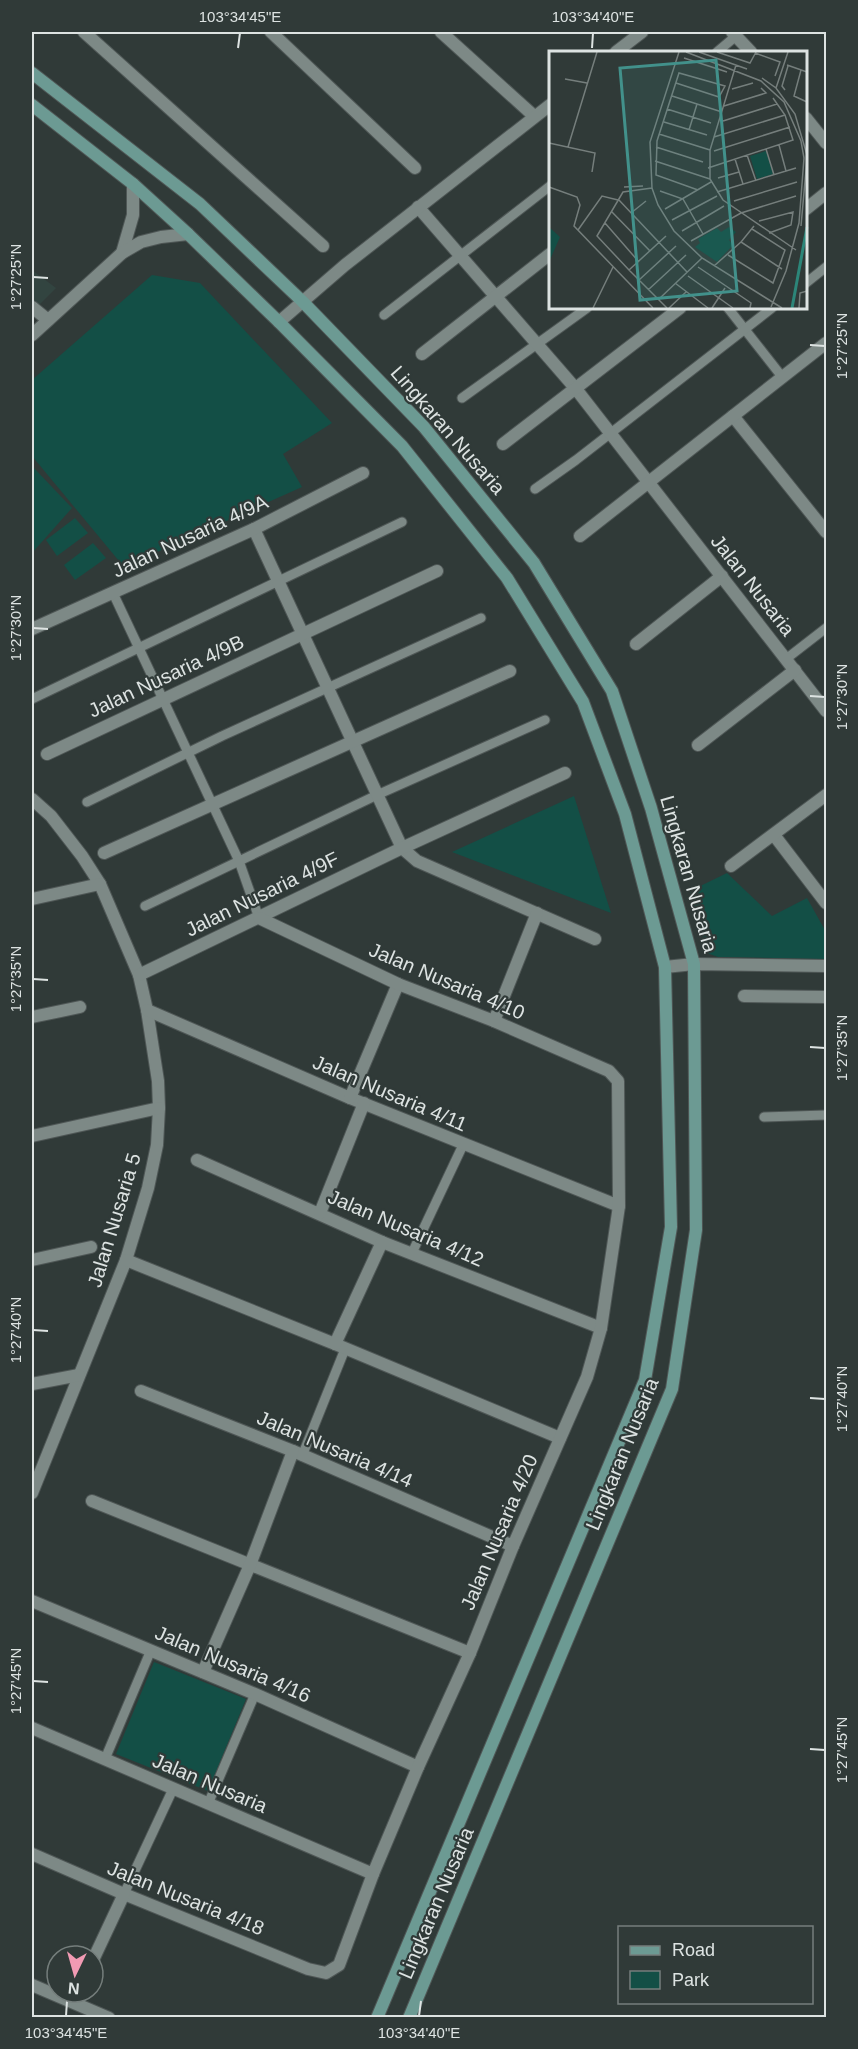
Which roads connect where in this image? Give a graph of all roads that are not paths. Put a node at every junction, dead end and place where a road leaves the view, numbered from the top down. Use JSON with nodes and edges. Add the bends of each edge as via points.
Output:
{"nodes":[{"id":1,"x":84,"y":32,"type":"edge"},
{"id":2,"x":271,"y":32,"type":"edge"},
{"id":3,"x":642,"y":32,"type":"edge"},
{"id":4,"x":446,"y":33,"type":"edge"},
{"id":5,"x":734,"y":34,"type":"edge"},
{"id":6,"x":99,"y":36,"type":"edge"},
{"id":7,"x":617,"y":51,"type":"edge"},
{"id":8,"x":718,"y":51,"type":"edge"},
{"id":9,"x":750,"y":51,"type":"edge"},
{"id":10,"x":32,"y":73,"type":"edge"},
{"id":11,"x":32,"y":105,"type":"edge"},
{"id":12,"x":549,"y":106,"type":"edge"},
{"id":13,"x":534,"y":117,"type":"junction"},
{"id":14,"x":808,"y":125,"type":"edge"},
{"id":15,"x":826,"y":143,"type":"edge"},
{"id":16,"x":415,"y":168,"type":"dead end"},
{"id":17,"x":133,"y":184,"type":"junction"},
{"id":18,"x":549,"y":187,"type":"edge"},
{"id":19,"x":826,"y":193,"type":"edge"},
{"id":20,"x":418,"y":207,"type":"junction"},
{"id":21,"x":807,"y":208,"type":"edge"},
{"id":22,"x":188,"y":234,"type":"junction"},
{"id":23,"x":323,"y":246,"type":"dead end"},
{"id":24,"x":122,"y":253,"type":"junction"},
{"id":25,"x":461,"y":255,"type":"junction"},
{"id":26,"x":549,"y":255,"type":"edge"},
{"id":27,"x":826,"y":267,"type":"edge"},
{"id":28,"x":807,"y":282,"type":"edge"},
{"id":29,"x":496,"y":296,"type":"junction"},
{"id":30,"x":302,"y":301,"type":"junction"},
{"id":31,"x":32,"y":307,"type":"edge"},
{"id":32,"x":586,"y":309,"type":"edge"},
{"id":33,"x":679,"y":309,"type":"edge"},
{"id":34,"x":729,"y":309,"type":"edge"},
{"id":35,"x":771,"y":309,"type":"edge"},
{"id":36,"x":384,"y":315,"type":"dead end"},
{"id":37,"x":48,"y":320,"type":"junction"},
{"id":38,"x":279,"y":322,"type":"junction"},
{"id":39,"x":743,"y":328,"type":"junction"},
{"id":40,"x":32,"y":335,"type":"edge"},
{"id":41,"x":826,"y":343,"type":"edge"},
{"id":42,"x":538,"y":344,"type":"junction"},
{"id":43,"x":422,"y":354,"type":"dead end"},
{"id":44,"x":783,"y":378,"type":"junction"},
{"id":45,"x":576,"y":389,"type":"junction"},
{"id":46,"x":462,"y":398,"type":"dead end"},
{"id":47,"x":734,"y":416,"type":"junction"},
{"id":48,"x":611,"y":433,"type":"junction"},
{"id":49,"x":503,"y":444,"type":"dead end"},
{"id":50,"x":363,"y":473,"type":"dead end"},
{"id":51,"x":649,"y":482,"type":"junction"},
{"id":52,"x":535,"y":489,"type":"dead end"},
{"id":53,"x":402,"y":522,"type":"dead end"},
{"id":54,"x":254,"y":529,"type":"junction"},
{"id":55,"x":826,"y":532,"type":"edge"},
{"id":56,"x":579,"y":536,"type":"dead end"},
{"id":57,"x":437,"y":571,"type":"dead end"},
{"id":58,"x":722,"y":576,"type":"junction"},
{"id":59,"x":278,"y":581,"type":"junction"},
{"id":60,"x":112,"y":593,"type":"junction"},
{"id":61,"x":481,"y":618,"type":"dead end"},
{"id":62,"x":826,"y":628,"type":"edge"},
{"id":63,"x":32,"y":629,"type":"edge"},
{"id":64,"x":303,"y":634,"type":"junction"},
{"id":65,"x":636,"y":644,"type":"dead end"},
{"id":66,"x":137,"y":647,"type":"junction"},
{"id":67,"x":786,"y":659,"type":"junction"},
{"id":68,"x":795,"y":670,"type":"junction"},
{"id":69,"x":510,"y":671,"type":"dead end"},
{"id":70,"x":328,"y":688,"type":"junction"},
{"id":71,"x":32,"y":699,"type":"edge"},
{"id":72,"x":164,"y":700,"type":"junction"},
{"id":73,"x":826,"y":711,"type":"edge"},
{"id":74,"x":545,"y":720,"type":"dead end"},
{"id":75,"x":352,"y":741,"type":"junction"},
{"id":76,"x":698,"y":745,"type":"dead end"},
{"id":77,"x":189,"y":752,"type":"junction"},
{"id":78,"x":46,"y":754,"type":"dead end"},
{"id":79,"x":565,"y":773,"type":"dead end"},
{"id":80,"x":377,"y":795,"type":"junction"},
{"id":81,"x":826,"y":795,"type":"edge"},
{"id":82,"x":32,"y":799,"type":"edge"},
{"id":83,"x":87,"y":801,"type":"dead end"},
{"id":84,"x":213,"y":804,"type":"junction"},
{"id":85,"x":774,"y":835,"type":"junction"},
{"id":86,"x":402,"y":848,"type":"junction"},
{"id":87,"x":104,"y":853,"type":"dead end"},
{"id":88,"x":239,"y":861,"type":"junction"},
{"id":89,"x":731,"y":866,"type":"dead end"},
{"id":90,"x":100,"y":884,"type":"junction"},
{"id":91,"x":32,"y":899,"type":"edge"},
{"id":92,"x":826,"y":903,"type":"edge"},
{"id":93,"x":145,"y":906,"type":"dead end"},
{"id":94,"x":537,"y":913,"type":"junction"},
{"id":95,"x":259,"y":918,"type":"junction"},
{"id":96,"x":595,"y":939,"type":"dead end"},
{"id":97,"x":694,"y":964,"type":"junction"},
{"id":98,"x":826,"y":966,"type":"edge"},
{"id":99,"x":665,"y":967,"type":"junction"},
{"id":100,"x":139,"y":975,"type":"junction"},
{"id":101,"x":398,"y":984,"type":"junction"},
{"id":102,"x":744,"y":996,"type":"dead end"},
{"id":103,"x":826,"y":997,"type":"edge"},
{"id":104,"x":80,"y":1007,"type":"dead end"},
{"id":105,"x":147,"y":1010,"type":"junction"},
{"id":106,"x":32,"y":1017,"type":"edge"},
{"id":107,"x":494,"y":1021,"type":"junction"},
{"id":108,"x":618,"y":1082,"type":"joint"},
{"id":109,"x":350,"y":1098,"type":"junction"},
{"id":110,"x":364,"y":1103,"type":"junction"},
{"id":111,"x":159,"y":1108,"type":"junction"},
{"id":112,"x":826,"y":1115,"type":"edge"},
{"id":113,"x":764,"y":1117,"type":"dead end"},
{"id":114,"x":32,"y":1136,"type":"edge"},
{"id":115,"x":463,"y":1145,"type":"junction"},
{"id":116,"x":197,"y":1160,"type":"dead end"},
{"id":117,"x":619,"y":1206,"type":"junction"},
{"id":118,"x":320,"y":1213,"type":"junction"},
{"id":119,"x":382,"y":1242,"type":"junction"},
{"id":120,"x":91,"y":1247,"type":"dead end"},
{"id":121,"x":412,"y":1253,"type":"junction"},
{"id":122,"x":32,"y":1260,"type":"edge"},
{"id":123,"x":126,"y":1260,"type":"junction"},
{"id":124,"x":601,"y":1328,"type":"junction"},
{"id":125,"x":340,"y":1346,"type":"junction"},
{"id":126,"x":79,"y":1375,"type":"junction"},
{"id":127,"x":32,"y":1384,"type":"edge"},
{"id":128,"x":141,"y":1391,"type":"dead end"},
{"id":129,"x":560,"y":1438,"type":"junction"},
{"id":130,"x":297,"y":1454,"type":"junction"},
{"id":131,"x":32,"y":1493,"type":"edge"},
{"id":132,"x":92,"y":1501,"type":"dead end"},
{"id":133,"x":513,"y":1546,"type":"junction"},
{"id":134,"x":250,"y":1565,"type":"junction"},
{"id":135,"x":32,"y":1601,"type":"edge"},
{"id":136,"x":151,"y":1650,"type":"junction"},
{"id":137,"x":470,"y":1653,"type":"junction"},
{"id":138,"x":203,"y":1672,"type":"junction"},
{"id":139,"x":255,"y":1694,"type":"junction"},
{"id":140,"x":32,"y":1728,"type":"edge"},
{"id":141,"x":105,"y":1759,"type":"junction"},
{"id":142,"x":418,"y":1767,"type":"junction"},
{"id":143,"x":173,"y":1789,"type":"junction"},
{"id":144,"x":208,"y":1804,"type":"junction"},
{"id":145,"x":32,"y":1854,"type":"edge"},
{"id":146,"x":373,"y":1874,"type":"junction"},
{"id":147,"x":124,"y":1894,"type":"junction"},
{"id":148,"x":101,"y":1944,"type":"edge"},
{"id":149,"x":326,"y":1973,"type":"joint"},
{"id":150,"x":87,"y":2004,"type":"edge"},
{"id":151,"x":109,"y":2018,"type":"edge"},
{"id":152,"x":377,"y":2018,"type":"edge"},
{"id":153,"x":409,"y":2018,"type":"edge"}],
"edges":[{"from":1,"to":6,"type":"street"},
{"from":2,"to":16,"type":"street"},
{"from":3,"to":7,"type":"street"},
{"from":4,"to":13,"type":"street"},
{"from":5,"to":8,"type":"lane"},
{"from":5,"to":9,"type":"street"},
{"from":6,"to":23,"type":"street"},
{"from":10,"to":30,"type":"main road","name":"Lingkaran Nusaria","via":[[200,204]]},
{"from":11,"to":17,"type":"main road","name":"Lingkaran Nusaria"},
{"from":12,"to":13,"type":"street"},
{"from":13,"to":20,"type":"street"},
{"from":14,"to":15,"type":"street"},
{"from":17,"to":22,"type":"main road","name":"Lingkaran Nusaria"},
{"from":17,"to":24,"type":"street","via":[[133,215]]},
{"from":18,"to":25,"type":"lane"},
{"from":19,"to":21,"type":"street"},
{"from":20,"to":25,"type":"street","name":"Jalan Nusaria"},
{"from":20,"to":30,"type":"street"},
{"from":22,"to":24,"type":"street","via":[[141,242]]},
{"from":22,"to":38,"type":"main road","name":"Lingkaran Nusaria"},
{"from":24,"to":37,"type":"street"},
{"from":25,"to":29,"type":"street","name":"Jalan Nusaria"},
{"from":25,"to":36,"type":"lane"},
{"from":26,"to":29,"type":"street"},
{"from":27,"to":28,"type":"lane"},
{"from":29,"to":42,"type":"street","name":"Jalan Nusaria"},
{"from":29,"to":43,"type":"street"},
{"from":30,"to":38,"type":"street"},
{"from":30,"to":97,"type":"main road","name":"Lingkaran Nusaria","via":[[424,427],[534,563],[612,691],[651,808]]},
{"from":31,"to":37,"type":"street"},
{"from":32,"to":42,"type":"lane"},
{"from":33,"to":45,"type":"street"},
{"from":34,"to":39,"type":"lane"},
{"from":35,"to":39,"type":"lane"},
{"from":37,"to":40,"type":"street"},
{"from":38,"to":99,"type":"main road","name":"Lingkaran Nusaria","via":[[402,446],[507,578],[583,702],[625,814]]},
{"from":39,"to":44,"type":"lane"},
{"from":39,"to":48,"type":"lane"},
{"from":41,"to":44,"type":"street"},
{"from":42,"to":45,"type":"street","name":"Jalan Nusaria"},
{"from":42,"to":46,"type":"lane"},
{"from":44,"to":47,"type":"street"},
{"from":45,"to":48,"type":"street","name":"Jalan Nusaria"},
{"from":45,"to":49,"type":"street"},
{"from":47,"to":51,"type":"street"},
{"from":47,"to":55,"type":"street"},
{"from":48,"to":51,"type":"street","name":"Jalan Nusaria"},
{"from":48,"to":52,"type":"lane"},
{"from":50,"to":54,"type":"street","name":"Jalan Nusaria 4/9A"},
{"from":51,"to":56,"type":"street"},
{"from":51,"to":58,"type":"street","name":"Jalan Nusaria"},
{"from":53,"to":59,"type":"lane"},
{"from":54,"to":59,"type":"street"},
{"from":54,"to":60,"type":"street","name":"Jalan Nusaria 4/9A"},
{"from":57,"to":64,"type":"street","name":"Jalan Nusaria 4/9B"},
{"from":58,"to":65,"type":"street"},
{"from":58,"to":67,"type":"street","name":"Jalan Nusaria"},
{"from":59,"to":64,"type":"street"},
{"from":59,"to":66,"type":"lane"},
{"from":60,"to":63,"type":"street","name":"Jalan Nusaria 4/9A"},
{"from":60,"to":66,"type":"lane"},
{"from":61,"to":70,"type":"lane"},
{"from":62,"to":67,"type":"lane"},
{"from":64,"to":70,"type":"street"},
{"from":64,"to":72,"type":"street","name":"Jalan Nusaria 4/9B"},
{"from":66,"to":71,"type":"lane"},
{"from":66,"to":72,"type":"lane"},
{"from":67,"to":68,"type":"street","name":"Jalan Nusaria"},
{"from":68,"to":73,"type":"street","name":"Jalan Nusaria"},
{"from":68,"to":76,"type":"street"},
{"from":69,"to":75,"type":"street"},
{"from":70,"to":75,"type":"street"},
{"from":70,"to":77,"type":"lane"},
{"from":72,"to":77,"type":"lane"},
{"from":72,"to":78,"type":"street","name":"Jalan Nusaria 4/9B"},
{"from":74,"to":80,"type":"lane"},
{"from":75,"to":80,"type":"street"},
{"from":75,"to":84,"type":"street"},
{"from":77,"to":83,"type":"lane"},
{"from":77,"to":84,"type":"lane"},
{"from":79,"to":86,"type":"street","name":"Jalan Nusaria 4/9F"},
{"from":80,"to":86,"type":"street"},
{"from":80,"to":88,"type":"lane"},
{"from":81,"to":85,"type":"street"},
{"from":82,"to":90,"type":"street","name":"Jalan Nusaria 5","via":[[51,816]]},
{"from":84,"to":87,"type":"street"},
{"from":84,"to":88,"type":"lane"},
{"from":85,"to":89,"type":"street"},
{"from":85,"to":92,"type":"street"},
{"from":86,"to":94,"type":"street","via":[[417,861]]},
{"from":86,"to":95,"type":"street","name":"Jalan Nusaria 4/9F"},
{"from":88,"to":93,"type":"lane"},
{"from":88,"to":95,"type":"lane"},
{"from":90,"to":91,"type":"street"},
{"from":90,"to":100,"type":"street","name":"Jalan Nusaria 5"},
{"from":94,"to":96,"type":"street"},
{"from":94,"to":107,"type":"street"},
{"from":95,"to":100,"type":"street","name":"Jalan Nusaria 4/9F"},
{"from":95,"to":101,"type":"street","name":"Jalan Nusaria 4/10"},
{"from":97,"to":98,"type":"street"},
{"from":97,"to":99,"type":"street"},
{"from":97,"to":153,"type":"main road","name":"Lingkaran Nusaria","via":[[696,1230],[672,1389]]},
{"from":99,"to":152,"type":"main road","name":"Lingkaran Nusaria","via":[[671,1227],[645,1380]]},
{"from":100,"to":105,"type":"street","name":"Jalan Nusaria 5"},
{"from":101,"to":107,"type":"street","name":"Jalan Nusaria 4/10"},
{"from":101,"to":109,"type":"street"},
{"from":102,"to":103,"type":"street"},
{"from":104,"to":106,"type":"street"},
{"from":105,"to":109,"type":"street","name":"Jalan Nusaria 4/11"},
{"from":105,"to":111,"type":"street","name":"Jalan Nusaria 5"},
{"from":107,"to":108,"type":"street","name":"Jalan Nusaria 4/10","via":[[609,1071]]},
{"from":108,"to":117,"type":"street","name":"Jalan Nusaria 4/20"},
{"from":109,"to":110,"type":"street","name":"Jalan Nusaria 4/11"},
{"from":110,"to":115,"type":"street","name":"Jalan Nusaria 4/11"},
{"from":110,"to":118,"type":"street"},
{"from":111,"to":114,"type":"street"},
{"from":111,"to":123,"type":"street","name":"Jalan Nusaria 5","via":[[150,1178]]},
{"from":112,"to":113,"type":"lane"},
{"from":115,"to":117,"type":"street","name":"Jalan Nusaria 4/11"},
{"from":115,"to":121,"type":"lane"},
{"from":116,"to":118,"type":"street","name":"Jalan Nusaria 4/12"},
{"from":117,"to":124,"type":"street","name":"Jalan Nusaria 4/20"},
{"from":118,"to":119,"type":"street","name":"Jalan Nusaria 4/12"},
{"from":119,"to":121,"type":"street","name":"Jalan Nusaria 4/12"},
{"from":119,"to":125,"type":"street"},
{"from":120,"to":122,"type":"street"},
{"from":121,"to":124,"type":"street","name":"Jalan Nusaria 4/12"},
{"from":123,"to":125,"type":"street"},
{"from":123,"to":126,"type":"street","name":"Jalan Nusaria 5"},
{"from":124,"to":129,"type":"street","name":"Jalan Nusaria 4/20","via":[[587,1377]]},
{"from":125,"to":129,"type":"street"},
{"from":125,"to":130,"type":"lane"},
{"from":126,"to":127,"type":"street"},
{"from":126,"to":131,"type":"street","name":"Jalan Nusaria 5"},
{"from":128,"to":130,"type":"street","name":"Jalan Nusaria 4/14"},
{"from":129,"to":133,"type":"street","name":"Jalan Nusaria 4/20"},
{"from":130,"to":133,"type":"street","name":"Jalan Nusaria 4/14"},
{"from":130,"to":134,"type":"street"},
{"from":132,"to":134,"type":"street"},
{"from":133,"to":137,"type":"street","name":"Jalan Nusaria 4/20"},
{"from":134,"to":137,"type":"street"},
{"from":134,"to":138,"type":"street"},
{"from":135,"to":136,"type":"street","name":"Jalan Nusaria 4/16"},
{"from":136,"to":138,"type":"street","name":"Jalan Nusaria 4/16"},
{"from":136,"to":141,"type":"lane"},
{"from":137,"to":142,"type":"street","name":"Jalan Nusaria 4/20"},
{"from":138,"to":139,"type":"street","name":"Jalan Nusaria 4/16"},
{"from":139,"to":142,"type":"street","name":"Jalan Nusaria 4/16"},
{"from":139,"to":144,"type":"lane"},
{"from":140,"to":141,"type":"street","name":"Jalan Nusaria"},
{"from":141,"to":143,"type":"street","name":"Jalan Nusaria"},
{"from":142,"to":146,"type":"street","name":"Jalan Nusaria 4/20"},
{"from":143,"to":144,"type":"street","name":"Jalan Nusaria"},
{"from":143,"to":147,"type":"lane"},
{"from":144,"to":146,"type":"street","name":"Jalan Nusaria"},
{"from":145,"to":147,"type":"street","name":"Jalan Nusaria 4/18"},
{"from":146,"to":149,"type":"street","name":"Jalan Nusaria 4/20","via":[[339,1965]]},
{"from":147,"to":148,"type":"street"},
{"from":147,"to":149,"type":"street","name":"Jalan Nusaria 4/18"},
{"from":150,"to":151,"type":"street"}]}
